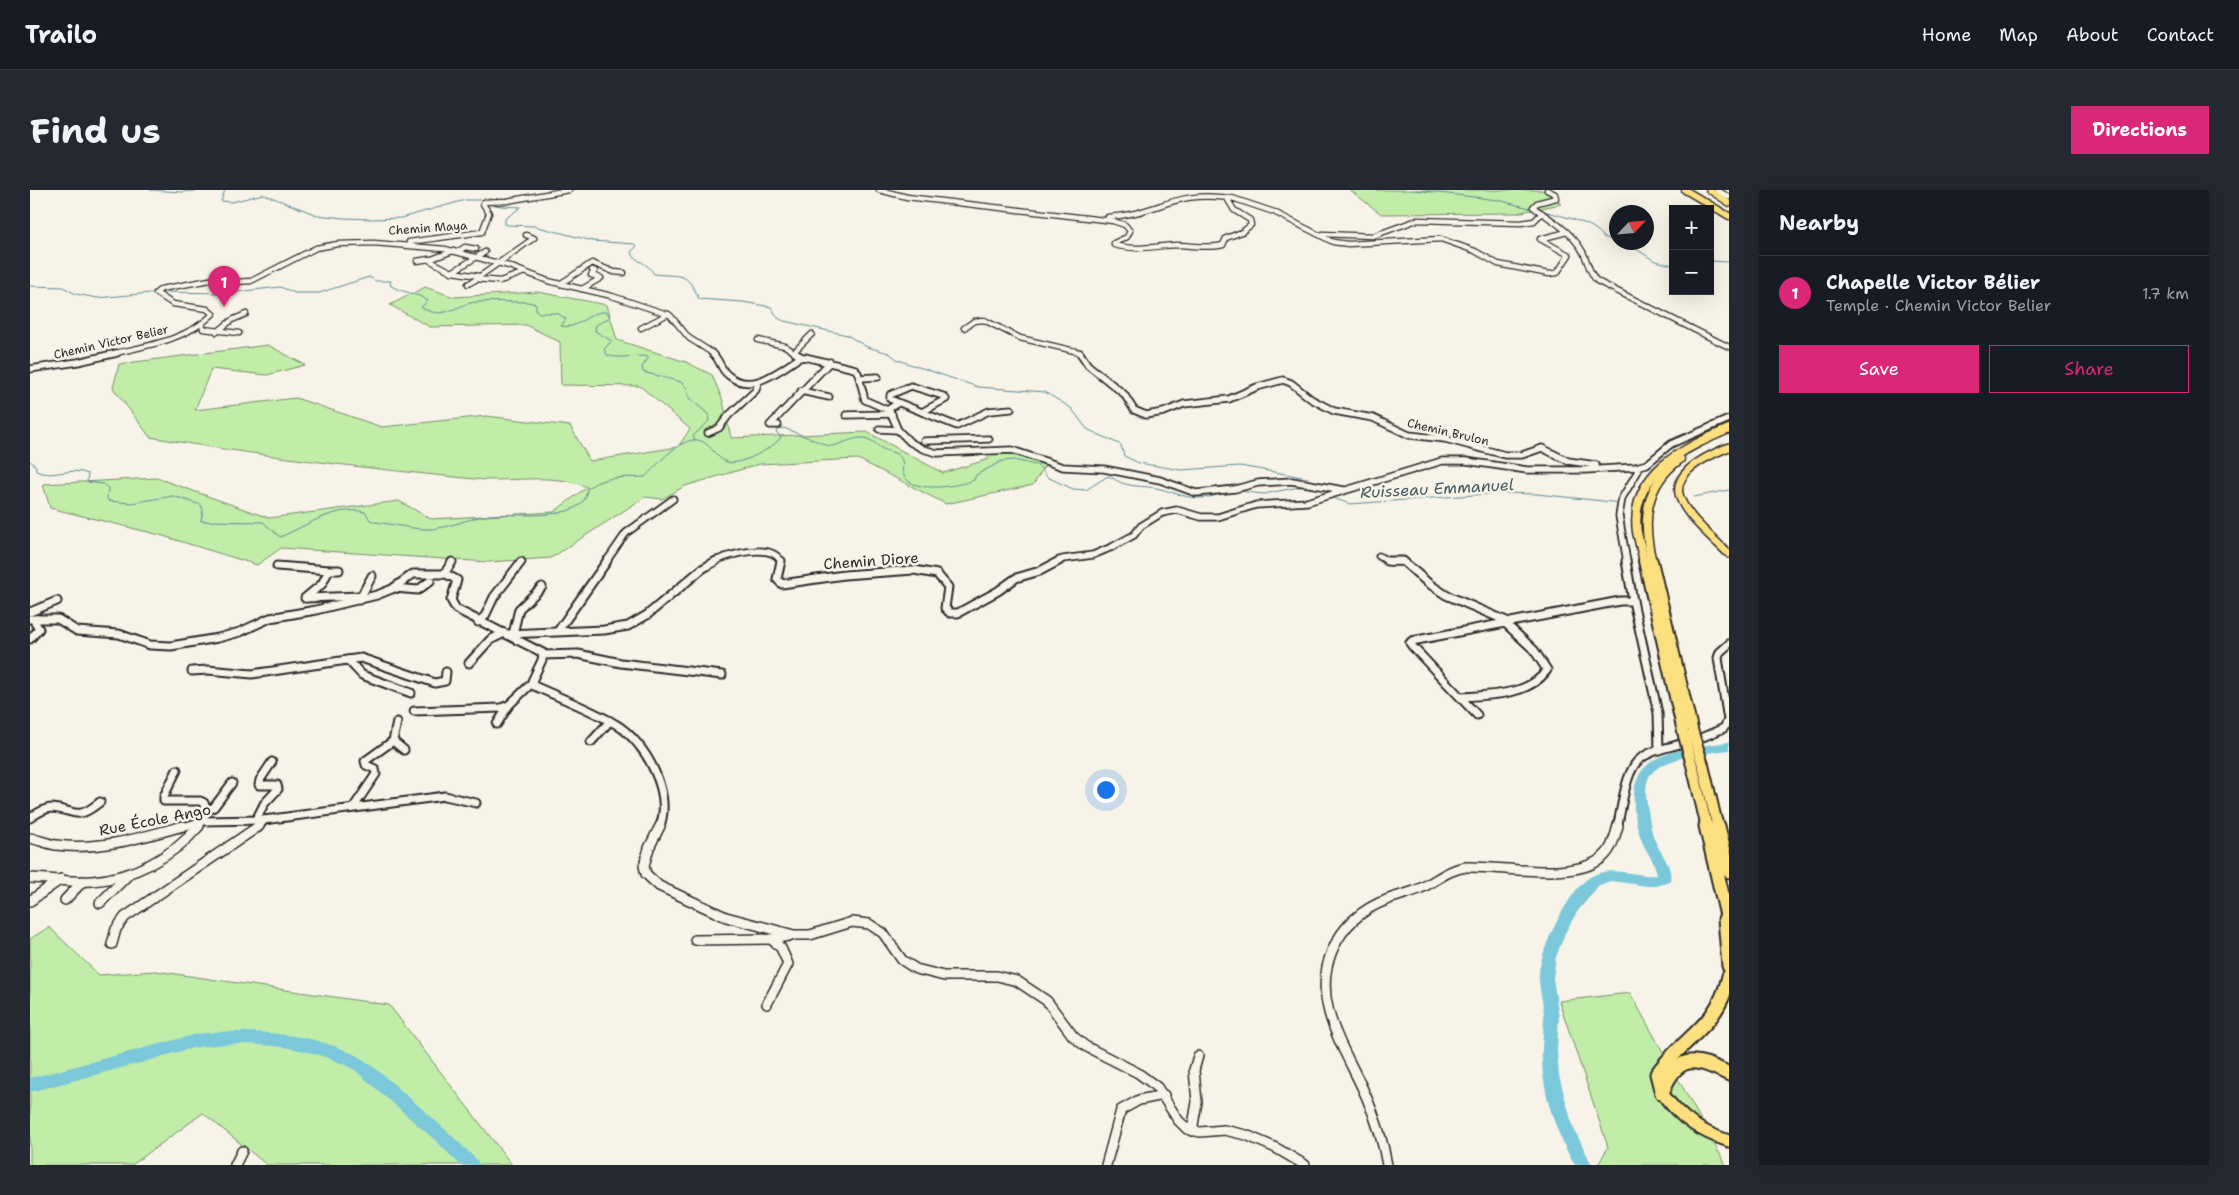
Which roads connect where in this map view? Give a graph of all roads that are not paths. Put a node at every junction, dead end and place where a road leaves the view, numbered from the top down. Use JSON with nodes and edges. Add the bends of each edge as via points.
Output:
{"nodes":[{"id":1,"x":569,"y":190,"type":"edge"},
{"id":2,"x":879,"y":190,"type":"edge"},
{"id":3,"x":1547,"y":190,"type":"edge"},
{"id":4,"x":1685,"y":190,"type":"edge"},
{"id":5,"x":1691,"y":190,"type":"edge"},
{"id":6,"x":1696,"y":190,"type":"edge"},
{"id":7,"x":1702,"y":190,"type":"edge"},
{"id":8,"x":1711,"y":190,"type":"edge"},
{"id":9,"x":1717,"y":190,"type":"edge"},
{"id":10,"x":1729,"y":197,"type":"edge"},
{"id":11,"x":1230,"y":198,"type":"junction"},
{"id":12,"x":1729,"y":202,"type":"edge"},
{"id":13,"x":1038,"y":211,"type":"junction"},
{"id":14,"x":1538,"y":211,"type":"junction"},
{"id":15,"x":1729,"y":212,"type":"edge"},
{"id":16,"x":1312,"y":232,"type":"junction"},
{"id":17,"x":1567,"y":232,"type":"junction"},
{"id":18,"x":526,"y":235,"type":"dead end"},
{"id":19,"x":374,"y":243,"type":"junction"},
{"id":20,"x":390,"y":245,"type":"junction"},
{"id":21,"x":422,"y":246,"type":"junction"},
{"id":22,"x":476,"y":249,"type":"dead end"},
{"id":23,"x":386,"y":250,"type":"dead end"},
{"id":24,"x":414,"y":251,"type":"dead end"},
{"id":25,"x":455,"y":252,"type":"junction"},
{"id":26,"x":485,"y":252,"type":"dead end"},
{"id":27,"x":479,"y":257,"type":"junction"},
{"id":28,"x":429,"y":259,"type":"junction"},
{"id":29,"x":417,"y":261,"type":"dead end"},
{"id":30,"x":497,"y":262,"type":"junction"},
{"id":31,"x":592,"y":270,"type":"dead end"},
{"id":32,"x":452,"y":272,"type":"junction"},
{"id":33,"x":525,"y":272,"type":"junction"},
{"id":34,"x":624,"y":273,"type":"dead end"},
{"id":35,"x":555,"y":276,"type":"dead end"},
{"id":36,"x":478,"y":278,"type":"junction"},
{"id":37,"x":548,"y":282,"type":"junction"},
{"id":38,"x":468,"y":284,"type":"dead end"},
{"id":39,"x":560,"y":284,"type":"junction"},
{"id":40,"x":582,"y":289,"type":"junction"},
{"id":41,"x":246,"y":314,"type":"dead end"},
{"id":42,"x":668,"y":314,"type":"junction"},
{"id":43,"x":202,"y":323,"type":"junction"},
{"id":44,"x":641,"y":328,"type":"dead end"},
{"id":45,"x":964,"y":328,"type":"dead end"},
{"id":46,"x":217,"y":332,"type":"junction"},
{"id":47,"x":239,"y":333,"type":"dead end"},
{"id":48,"x":812,"y":334,"type":"dead end"},
{"id":49,"x":758,"y":340,"type":"dead end"},
{"id":50,"x":1729,"y":347,"type":"edge"},
{"id":51,"x":795,"y":351,"type":"junction"},
{"id":52,"x":802,"y":357,"type":"junction"},
{"id":53,"x":830,"y":362,"type":"junction"},
{"id":54,"x":30,"y":369,"type":"edge"},
{"id":55,"x":878,"y":376,"type":"dead end"},
{"id":56,"x":860,"y":378,"type":"junction"},
{"id":57,"x":758,"y":382,"type":"junction"},
{"id":58,"x":801,"y":391,"type":"junction"},
{"id":59,"x":829,"y":396,"type":"dead end"},
{"id":60,"x":898,"y":403,"type":"junction"},
{"id":61,"x":979,"y":408,"type":"dead end"},
{"id":62,"x":1011,"y":409,"type":"dead end"},
{"id":63,"x":889,"y":412,"type":"junction"},
{"id":64,"x":918,"y":412,"type":"junction"},
{"id":65,"x":987,"y":412,"type":"junction"},
{"id":66,"x":846,"y":415,"type":"dead end"},
{"id":67,"x":1729,"y":419,"type":"edge"},
{"id":68,"x":778,"y":425,"type":"dead end"},
{"id":69,"x":956,"y":426,"type":"junction"},
{"id":70,"x":1729,"y":429,"type":"edge"},
{"id":71,"x":879,"y":430,"type":"dead end"},
{"id":72,"x":898,"y":430,"type":"junction"},
{"id":73,"x":708,"y":433,"type":"dead end"},
{"id":74,"x":1729,"y":435,"type":"edge"},
{"id":75,"x":989,"y":439,"type":"dead end"},
{"id":76,"x":961,"y":440,"type":"junction"},
{"id":77,"x":924,"y":441,"type":"dead end"},
{"id":78,"x":1729,"y":447,"type":"edge"},
{"id":79,"x":1616,"y":467,"type":"junction"},
{"id":80,"x":1636,"y":467,"type":"junction"},
{"id":81,"x":1344,"y":490,"type":"junction"},
{"id":82,"x":673,"y":499,"type":"dead end"},
{"id":83,"x":1729,"y":554,"type":"edge"},
{"id":84,"x":1379,"y":556,"type":"dead end"},
{"id":85,"x":452,"y":562,"type":"dead end"},
{"id":86,"x":522,"y":562,"type":"dead end"},
{"id":87,"x":277,"y":566,"type":"dead end"},
{"id":88,"x":329,"y":570,"type":"junction"},
{"id":89,"x":339,"y":570,"type":"dead end"},
{"id":90,"x":444,"y":574,"type":"junction"},
{"id":91,"x":372,"y":576,"type":"dead end"},
{"id":92,"x":430,"y":581,"type":"dead end"},
{"id":93,"x":542,"y":587,"type":"dead end"},
{"id":94,"x":394,"y":588,"type":"junction"},
{"id":95,"x":360,"y":598,"type":"junction"},
{"id":96,"x":57,"y":601,"type":"dead end"},
{"id":97,"x":1633,"y":601,"type":"junction"},
{"id":98,"x":30,"y":612,"type":"edge"},
{"id":99,"x":34,"y":619,"type":"edge"},
{"id":100,"x":478,"y":622,"type":"junction"},
{"id":101,"x":1507,"y":623,"type":"junction"},
{"id":102,"x":558,"y":631,"type":"junction"},
{"id":103,"x":508,"y":634,"type":"junction"},
{"id":104,"x":30,"y":639,"type":"edge"},
{"id":105,"x":1729,"y":644,"type":"edge"},
{"id":106,"x":544,"y":655,"type":"junction"},
{"id":107,"x":348,"y":660,"type":"junction"},
{"id":108,"x":469,"y":663,"type":"dead end"},
{"id":109,"x":192,"y":671,"type":"dead end"},
{"id":110,"x":446,"y":672,"type":"dead end"},
{"id":111,"x":722,"y":675,"type":"dead end"},
{"id":112,"x":532,"y":683,"type":"junction"},
{"id":113,"x":411,"y":692,"type":"dead end"},
{"id":114,"x":1462,"y":697,"type":"junction"},
{"id":115,"x":509,"y":705,"type":"junction"},
{"id":116,"x":414,"y":711,"type":"dead end"},
{"id":117,"x":1477,"y":714,"type":"dead end"},
{"id":118,"x":610,"y":721,"type":"junction"},
{"id":119,"x":397,"y":722,"type":"dead end"},
{"id":120,"x":497,"y":724,"type":"dead end"},
{"id":121,"x":1693,"y":734,"type":"junction"},
{"id":122,"x":393,"y":741,"type":"junction"},
{"id":123,"x":591,"y":742,"type":"dead end"},
{"id":124,"x":1680,"y":744,"type":"dead end"},
{"id":125,"x":404,"y":750,"type":"dead end"},
{"id":126,"x":1659,"y":750,"type":"junction"},
{"id":127,"x":272,"y":762,"type":"dead end"},
{"id":128,"x":1698,"y":767,"type":"junction"},
{"id":129,"x":177,"y":770,"type":"dead end"},
{"id":130,"x":232,"y":783,"type":"dead end"},
{"id":131,"x":100,"y":802,"type":"dead end"},
{"id":132,"x":476,"y":803,"type":"dead end"},
{"id":133,"x":354,"y":808,"type":"junction"},
{"id":134,"x":207,"y":811,"type":"junction"},
{"id":135,"x":30,"y":818,"type":"edge"},
{"id":136,"x":260,"y":820,"type":"junction"},
{"id":137,"x":203,"y":821,"type":"junction"},
{"id":138,"x":30,"y":838,"type":"edge"},
{"id":139,"x":1729,"y":871,"type":"edge"},
{"id":140,"x":131,"y":872,"type":"junction"},
{"id":141,"x":30,"y":878,"type":"edge"},
{"id":142,"x":62,"y":878,"type":"junction"},
{"id":143,"x":83,"y":881,"type":"junction"},
{"id":144,"x":65,"y":900,"type":"dead end"},
{"id":145,"x":30,"y":901,"type":"edge"},
{"id":146,"x":100,"y":903,"type":"dead end"},
{"id":147,"x":1724,"y":908,"type":"junction"},
{"id":148,"x":1729,"y":924,"type":"edge"},
{"id":149,"x":792,"y":935,"type":"junction"},
{"id":150,"x":771,"y":939,"type":"junction"},
{"id":151,"x":695,"y":940,"type":"dead end"},
{"id":152,"x":112,"y":944,"type":"dead end"},
{"id":153,"x":1729,"y":966,"type":"edge"},
{"id":154,"x":1729,"y":976,"type":"edge"},
{"id":155,"x":767,"y":1004,"type":"dead end"},
{"id":156,"x":1198,"y":1056,"type":"dead end"},
{"id":157,"x":1729,"y":1074,"type":"edge"},
{"id":158,"x":1662,"y":1094,"type":"junction"},
{"id":159,"x":1164,"y":1096,"type":"junction"},
{"id":160,"x":1192,"y":1131,"type":"junction"},
{"id":161,"x":1729,"y":1142,"type":"edge"},
{"id":162,"x":242,"y":1151,"type":"dead end"},
{"id":163,"x":235,"y":1165,"type":"edge"},
{"id":164,"x":1106,"y":1165,"type":"edge"},
{"id":165,"x":1305,"y":1165,"type":"edge"},
{"id":166,"x":1387,"y":1165,"type":"edge"}],
"edges":[{"from":1,"to":19,"type":"street","name":"Chemin Maya","via":[[486,202],[483,204],[489,213],[481,233],[434,240]]},
{"from":2,"to":13,"type":"street","via":[[908,197]]},
{"from":3,"to":14,"type":"street","via":[[1556,198],[1534,204]]},
{"from":4,"to":15,"type":"highway"},
{"from":5,"to":15,"type":"highway"},
{"from":6,"to":15,"type":"highway"},
{"from":7,"to":15,"type":"highway"},
{"from":8,"to":12,"type":"main road"},
{"from":9,"to":10,"type":"street"},
{"from":11,"to":13,"type":"street","via":[[1203,192],[1186,193],[1138,213],[1119,216]]},
{"from":11,"to":13,"type":"street","via":[[1232,208],[1251,224],[1242,232],[1226,238],[1223,245],[1214,247],[1118,246],[1114,243],[1130,233],[1122,223]]},
{"from":11,"to":16,"type":"street","via":[[1274,212]]},
{"from":14,"to":16,"type":"street","via":[[1534,221],[1521,223],[1417,220],[1373,236],[1332,236]]},
{"from":14,"to":17,"type":"street"},
{"from":16,"to":17,"type":"street","via":[[1330,241],[1348,244],[1441,238],[1498,264],[1552,274],[1558,272],[1569,255],[1540,239]]},
{"from":17,"to":50,"type":"street","via":[[1583,251],[1593,277],[1599,283]]},
{"from":18,"to":30,"type":"street","via":[[534,238]]},
{"from":19,"to":20,"type":"street"},
{"from":19,"to":43,"type":"street","name":"Chemin Victor Belier","via":[[316,248],[252,281],[215,279],[156,292],[173,304],[210,310],[213,314]]},
{"from":20,"to":21,"type":"street"},
{"from":20,"to":23,"type":"street"},
{"from":21,"to":24,"type":"street"},
{"from":21,"to":25,"type":"street"},
{"from":22,"to":25,"type":"street","via":[[465,248]]},
{"from":25,"to":27,"type":"street"},
{"from":25,"to":28,"type":"street"},
{"from":26,"to":27,"type":"street"},
{"from":27,"to":30,"type":"street"},
{"from":27,"to":32,"type":"street"},
{"from":28,"to":29,"type":"street"},
{"from":28,"to":32,"type":"street"},
{"from":30,"to":33,"type":"street"},
{"from":30,"to":36,"type":"street"},
{"from":31,"to":40,"type":"street","via":[[595,271],[591,275],[601,278]]},
{"from":32,"to":36,"type":"street"},
{"from":33,"to":36,"type":"street","via":[[500,281]]},
{"from":33,"to":37,"type":"street"},
{"from":34,"to":39,"type":"street","via":[[613,273],[592,263]]},
{"from":35,"to":37,"type":"street"},
{"from":36,"to":38,"type":"street"},
{"from":37,"to":39,"type":"street"},
{"from":39,"to":40,"type":"street"},
{"from":40,"to":42,"type":"street"},
{"from":41,"to":46,"type":"street"},
{"from":42,"to":44,"type":"street"},
{"from":42,"to":57,"type":"street","via":[[674,317],[690,339],[716,356],[728,376]]},
{"from":43,"to":46,"type":"street","via":[[203,328]]},
{"from":43,"to":54,"type":"street","name":"Chemin Victor Belier","via":[[168,341],[78,362]]},
{"from":45,"to":79,"type":"street","name":"Chemin Brulon","via":[[974,321],[984,320],[1025,340],[1079,352],[1088,365],[1124,394],[1134,410],[1146,415],[1184,404],[1220,402],[1257,386],[1283,380],[1334,411],[1373,418],[1409,435],[1444,439],[1511,456],[1542,448],[1574,463]]},
{"from":46,"to":47,"type":"street"},
{"from":48,"to":51,"type":"street"},
{"from":49,"to":51,"type":"street"},
{"from":51,"to":52,"type":"street"},
{"from":52,"to":53,"type":"street"},
{"from":52,"to":57,"type":"street"},
{"from":53,"to":56,"type":"street","via":[[855,368]]},
{"from":53,"to":58,"type":"street"},
{"from":55,"to":56,"type":"street"},
{"from":56,"to":63,"type":"street","via":[[865,400]]},
{"from":57,"to":73,"type":"street","via":[[756,390],[718,428]]},
{"from":58,"to":59,"type":"street"},
{"from":58,"to":68,"type":"street","via":[[770,425]]},
{"from":60,"to":63,"type":"street"},
{"from":60,"to":64,"type":"street"},
{"from":60,"to":64,"type":"street","via":[[886,397],[911,386],[946,397],[946,400]]},
{"from":61,"to":65,"type":"street"},
{"from":62,"to":65,"type":"street"},
{"from":63,"to":66,"type":"street"},
{"from":63,"to":72,"type":"street"},
{"from":64,"to":69,"type":"street"},
{"from":65,"to":69,"type":"street"},
{"from":67,"to":80,"type":"street","via":[[1671,444],[1647,464]]},
{"from":69,"to":76,"type":"street"},
{"from":70,"to":121,"type":"highway","via":[[1664,463],[1649,481],[1637,506],[1637,531]]},
{"from":71,"to":72,"type":"street"},
{"from":72,"to":81,"type":"street","via":[[910,442],[934,452],[1018,451],[1063,467],[1104,469],[1160,480],[1189,492],[1299,481]]},
{"from":74,"to":121,"type":"highway","via":[[1671,466],[1653,489],[1646,515],[1647,541]]},
{"from":75,"to":76,"type":"street"},
{"from":76,"to":77,"type":"street"},
{"from":78,"to":83,"type":"main road","via":[[1699,461],[1686,471],[1677,486],[1690,514]]},
{"from":79,"to":80,"type":"street"},
{"from":79,"to":81,"type":"street","name":"Chemin Diore","via":[[1527,470],[1466,461],[1442,461]]},
{"from":80,"to":97,"type":"street","via":[[1638,471],[1622,498],[1619,516]]},
{"from":81,"to":102,"type":"street","name":"Chemin Diore","via":[[1307,502],[1256,505],[1218,517],[1201,517],[1177,510],[1162,513],[1112,548],[1063,559],[1040,571],[1016,578],[998,592],[958,613],[950,613],[945,608],[948,587],[941,577],[932,572],[852,574],[782,584],[777,579],[780,559],[752,551],[712,562],[647,615],[628,626]]},
{"from":82,"to":102,"type":"street","via":[[626,533]]},
{"from":84,"to":101,"type":"street","via":[[1389,562],[1403,561],[1446,595]]},
{"from":85,"to":90,"type":"street"},
{"from":86,"to":100,"type":"street"},
{"from":87,"to":88,"type":"street"},
{"from":88,"to":89,"type":"street"},
{"from":88,"to":95,"type":"street","via":[[322,584],[305,598]]},
{"from":90,"to":94,"type":"street","via":[[414,574]]},
{"from":90,"to":100,"type":"street","via":[[457,580],[451,600],[453,607]]},
{"from":91,"to":95,"type":"street"},
{"from":92,"to":94,"type":"street","via":[[419,592]]},
{"from":93,"to":103,"type":"street","via":[[519,609]]},
{"from":94,"to":95,"type":"street"},
{"from":95,"to":99,"type":"street","via":[[270,618],[218,638],[171,646],[150,645],[118,634],[77,631],[58,619]]},
{"from":96,"to":98,"type":"street"},
{"from":97,"to":101,"type":"street"},
{"from":97,"to":126,"type":"street","via":[[1658,713]]},
{"from":99,"to":104,"type":"street","via":[[40,628]]},
{"from":100,"to":103,"type":"street"},
{"from":101,"to":114,"type":"street","via":[[1544,665],[1545,675],[1529,685],[1503,693]]},
{"from":101,"to":114,"type":"street","via":[[1410,643]]},
{"from":102,"to":103,"type":"street","name":"Chemin Diore"},
{"from":103,"to":106,"type":"street"},
{"from":103,"to":108,"type":"street","via":[[490,640]]},
{"from":105,"to":121,"type":"street","via":[[1718,658],[1728,720],[1724,728]]},
{"from":106,"to":111,"type":"street","via":[[578,654],[621,663]]},
{"from":106,"to":112,"type":"street"},
{"from":107,"to":109,"type":"street","via":[[252,674]]},
{"from":107,"to":110,"type":"street","via":[[366,658],[435,683],[445,681]]},
{"from":107,"to":113,"type":"street","via":[[362,675]]},
{"from":112,"to":115,"type":"street"},
{"from":112,"to":118,"type":"street","via":[[554,697]]},
{"from":114,"to":117,"type":"street"},
{"from":115,"to":116,"type":"street","via":[[495,710]]},
{"from":115,"to":120,"type":"street"},
{"from":118,"to":123,"type":"street"},
{"from":118,"to":149,"type":"street","via":[[624,729],[646,756],[663,801],[663,821],[645,858],[646,875],[657,884],[719,915]]},
{"from":119,"to":122,"type":"street"},
{"from":121,"to":128,"type":"highway","bridge":true},
{"from":122,"to":125,"type":"street"},
{"from":122,"to":133,"type":"street","via":[[365,761],[376,774]]},
{"from":124,"to":126,"type":"street"},
{"from":126,"to":166,"type":"street","via":[[1638,760],[1631,769],[1623,807],[1602,859],[1572,869],[1527,872],[1460,868],[1417,890],[1367,909],[1342,934],[1330,954],[1324,974],[1326,1003],[1385,1144]]},
{"from":127,"to":136,"type":"street","via":[[259,785],[277,785],[278,789],[264,804]]},
{"from":128,"to":139,"type":"highway"},
{"from":128,"to":147,"type":"highway"},
{"from":129,"to":134,"type":"street","via":[[164,801],[200,801]]},
{"from":130,"to":134,"type":"street","via":[[214,807]]},
{"from":131,"to":135,"type":"street","name":"Rue École Ango","via":[[78,814],[51,808]]},
{"from":132,"to":133,"type":"street","name":"Rue École Ango","via":[[445,796]]},
{"from":133,"to":136,"type":"street","name":"Rue École Ango"},
{"from":134,"to":137,"type":"street"},
{"from":136,"to":137,"type":"street","name":"Rue École Ango"},
{"from":136,"to":152,"type":"street","via":[[257,829],[125,918],[116,929]]},
{"from":137,"to":138,"type":"street","name":"Rue École Ango","via":[[101,845],[57,845]]},
{"from":137,"to":140,"type":"street","via":[[196,833],[184,842]]},
{"from":140,"to":143,"type":"street"},
{"from":140,"to":146,"type":"street"},
{"from":141,"to":142,"type":"street"},
{"from":142,"to":143,"type":"street"},
{"from":142,"to":145,"type":"street"},
{"from":143,"to":144,"type":"street"},
{"from":147,"to":148,"type":"highway"},
{"from":147,"to":153,"type":"highway"},
{"from":149,"to":150,"type":"street"},
{"from":149,"to":159,"type":"street","via":[[808,935],[848,922],[866,923],[878,929],[900,958],[917,970],[952,976],[995,975],[1018,982],[1050,1004],[1076,1039],[1144,1077]]},
{"from":150,"to":151,"type":"street"},
{"from":150,"to":155,"type":"street","via":[[788,964]]},
{"from":154,"to":158,"type":"highway","via":[[1727,993],[1720,1009],[1673,1052],[1657,1074]]},
{"from":156,"to":160,"type":"street","via":[[1194,1070],[1197,1102]]},
{"from":157,"to":158,"type":"highway","via":[[1705,1062],[1678,1064],[1666,1078]]},
{"from":158,"to":161,"type":"main road","via":[[1694,1127]]},
{"from":159,"to":160,"type":"street","via":[[1182,1124]]},
{"from":159,"to":164,"type":"street","via":[[1139,1100],[1121,1110]]},
{"from":160,"to":165,"type":"street","via":[[1223,1130],[1253,1136]]},
{"from":162,"to":163,"type":"street"}]}
